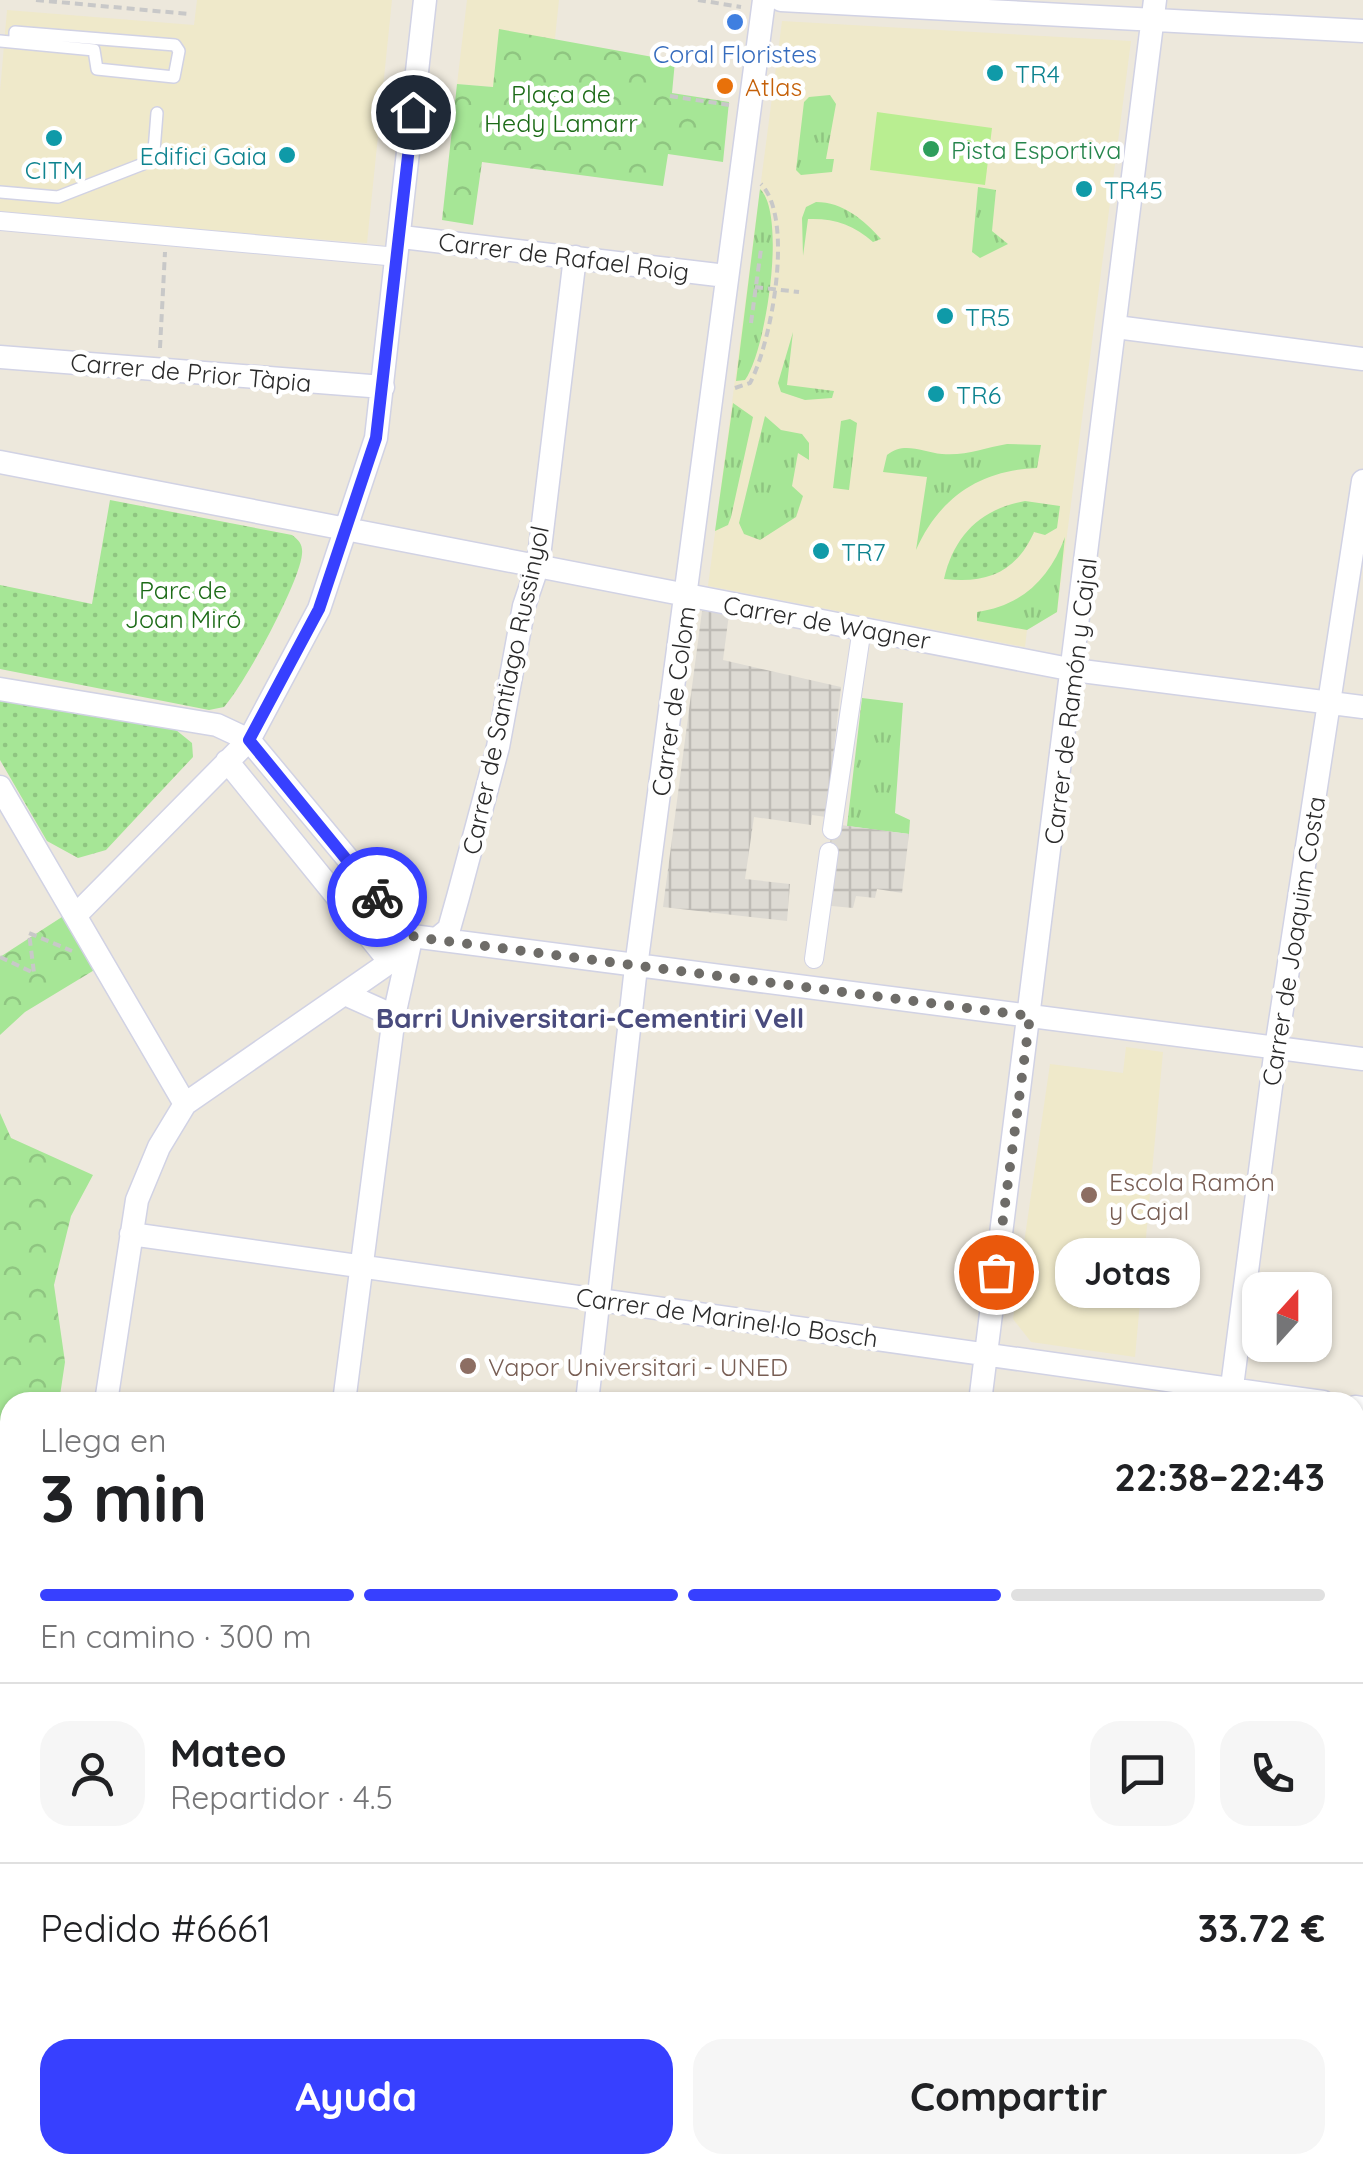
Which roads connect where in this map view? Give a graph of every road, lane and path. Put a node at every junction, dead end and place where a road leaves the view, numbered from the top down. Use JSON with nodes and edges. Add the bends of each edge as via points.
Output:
{"nodes":[{"id":1,"x":36,"y":0,"type":"edge"},
{"id":2,"x":425,"y":0,"type":"edge"},
{"id":3,"x":698,"y":0,"type":"edge"},
{"id":4,"x":764,"y":0,"type":"edge"},
{"id":5,"x":781,"y":0,"type":"edge"},
{"id":6,"x":741,"y":8,"type":"dead end"},
{"id":7,"x":1155,"y":9,"type":"edge"},
{"id":8,"x":190,"y":14,"type":"dead end"},
{"id":9,"x":1363,"y":32,"type":"edge"},
{"id":10,"x":0,"y":40,"type":"edge"},
{"id":11,"x":14,"y":42,"type":"junction"},
{"id":12,"x":670,"y":96,"type":"dead end"},
{"id":13,"x":749,"y":108,"type":"junction"},
{"id":14,"x":156,"y":113,"type":"dead end"},
{"id":15,"x":760,"y":184,"type":"dead end"},
{"id":16,"x":0,"y":192,"type":"edge"},
{"id":17,"x":0,"y":221,"type":"edge"},
{"id":18,"x":166,"y":236,"type":"junction"},
{"id":19,"x":400,"y":247,"type":"junction"},
{"id":20,"x":761,"y":250,"type":"dead end"},
{"id":21,"x":575,"y":257,"type":"junction"},
{"id":22,"x":726,"y":276,"type":"junction"},
{"id":23,"x":756,"y":287,"type":"junction"},
{"id":24,"x":773,"y":288,"type":"junction"},
{"id":25,"x":798,"y":292,"type":"dead end"},
{"id":26,"x":751,"y":322,"type":"dead end"},
{"id":27,"x":1116,"y":327,"type":"junction"},
{"id":28,"x":159,"y":352,"type":"dead end"},
{"id":29,"x":0,"y":357,"type":"edge"},
{"id":30,"x":1363,"y":359,"type":"edge"},
{"id":31,"x":383,"y":387,"type":"junction"},
{"id":32,"x":735,"y":388,"type":"dead end"},
{"id":33,"x":0,"y":462,"type":"edge"},
{"id":34,"x":1363,"y":481,"type":"edge"},
{"id":35,"x":346,"y":528,"type":"junction"},
{"id":36,"x":538,"y":565,"type":"junction"},
{"id":37,"x":688,"y":596,"type":"junction"},
{"id":38,"x":862,"y":628,"type":"junction"},
{"id":39,"x":1074,"y":670,"type":"junction"},
{"id":40,"x":0,"y":690,"type":"edge"},
{"id":41,"x":1329,"y":702,"type":"junction"},
{"id":42,"x":1363,"y":707,"type":"edge"},
{"id":43,"x":249,"y":740,"type":"junction"},
{"id":44,"x":227,"y":761,"type":"junction"},
{"id":45,"x":0,"y":787,"type":"edge"},
{"id":46,"x":832,"y":830,"type":"dead end"},
{"id":47,"x":829,"y":852,"type":"dead end"},
{"id":48,"x":77,"y":914,"type":"junction"},
{"id":49,"x":412,"y":936,"type":"junction"},
{"id":50,"x":438,"y":938,"type":"junction"},
{"id":51,"x":76,"y":942,"type":"dead end"},
{"id":52,"x":0,"y":956,"type":"edge"},
{"id":53,"x":390,"y":962,"type":"junction"},
{"id":54,"x":636,"y":968,"type":"junction"},
{"id":55,"x":812,"y":973,"type":"junction"},
{"id":56,"x":346,"y":994,"type":"junction"},
{"id":57,"x":394,"y":1016,"type":"junction"},
{"id":58,"x":1030,"y":1016,"type":"junction"},
{"id":59,"x":1276,"y":1048,"type":"junction"},
{"id":60,"x":1363,"y":1059,"type":"edge"},
{"id":61,"x":185,"y":1104,"type":"junction"},
{"id":62,"x":131,"y":1234,"type":"junction"},
{"id":63,"x":361,"y":1268,"type":"junction"},
{"id":64,"x":599,"y":1299,"type":"junction"},
{"id":65,"x":986,"y":1354,"type":"junction"},
{"id":66,"x":107,"y":1392,"type":"edge"},
{"id":67,"x":345,"y":1392,"type":"edge"},
{"id":68,"x":588,"y":1392,"type":"edge"},
{"id":69,"x":981,"y":1392,"type":"edge"},
{"id":70,"x":1208,"y":1392,"type":"edge"},
{"id":71,"x":1232,"y":1392,"type":"edge"}],
"edges":[{"from":1,"to":8,"type":"path"},
{"from":2,"to":19,"type":"street"},
{"from":3,"to":6,"type":"path"},
{"from":4,"to":13,"type":"street","name":"Carrer de Colom"},
{"from":5,"to":7,"type":"street"},
{"from":7,"to":9,"type":"street"},
{"from":7,"to":27,"type":"street","name":"Carrer de Ramón y Cajal"},
{"from":10,"to":11,"type":"lane"},
{"from":11,"to":11,"type":"lane","via":[[94,50],[97,70],[174,77],[178,71],[180,51],[174,45],[15,32]]},
{"from":12,"to":13,"type":"path"},
{"from":13,"to":22,"type":"street","name":"Carrer de Colom"},
{"from":14,"to":16,"type":"lane","via":[[154,151],[144,164],[58,197]]},
{"from":15,"to":24,"type":"path","via":[[778,218]]},
{"from":17,"to":18,"type":"street"},
{"from":18,"to":19,"type":"street"},
{"from":18,"to":28,"type":"path"},
{"from":19,"to":21,"type":"street","name":"Carrer de Rafael Roig"},
{"from":19,"to":31,"type":"street"},
{"from":20,"to":23,"type":"path"},
{"from":21,"to":22,"type":"street","name":"Carrer de Rafael Roig"},
{"from":21,"to":36,"type":"street","name":"Carrer de Santiago Russinyol"},
{"from":22,"to":37,"type":"street","name":"Carrer de Colom"},
{"from":23,"to":24,"type":"path"},
{"from":23,"to":26,"type":"path"},
{"from":24,"to":25,"type":"path"},
{"from":24,"to":32,"type":"path","via":[[762,361],[750,383]]},
{"from":27,"to":30,"type":"street"},
{"from":27,"to":39,"type":"street","name":"Carrer de Ramón y Cajal"},
{"from":29,"to":31,"type":"street","name":"Carrer de Prior Tàpia"},
{"from":31,"to":35,"type":"street","via":[[376,438]]},
{"from":33,"to":35,"type":"street","name":"Carrer de Wagner"},
{"from":34,"to":41,"type":"street","name":"Carrer de Joaquim Costa"},
{"from":35,"to":36,"type":"street","name":"Carrer de Wagner"},
{"from":35,"to":43,"type":"street","via":[[319,609]]},
{"from":36,"to":37,"type":"street","name":"Carrer de Wagner"},
{"from":36,"to":50,"type":"street","name":"Carrer de Santiago Russinyol","via":[[458,898]]},
{"from":37,"to":38,"type":"street","name":"Carrer de Wagner"},
{"from":37,"to":54,"type":"street","name":"Carrer de Colom"},
{"from":38,"to":39,"type":"street","name":"Carrer de Wagner"},
{"from":38,"to":46,"type":"street"},
{"from":39,"to":41,"type":"street","name":"Carrer de Wagner"},
{"from":39,"to":58,"type":"street","name":"Carrer de Ramón y Cajal"},
{"from":40,"to":43,"type":"street","via":[[217,725]]},
{"from":41,"to":42,"type":"street","name":"Carrer de Wagner"},
{"from":41,"to":59,"type":"street","name":"Carrer de Joaquim Costa"},
{"from":43,"to":44,"type":"street"},
{"from":43,"to":49,"type":"street"},
{"from":44,"to":48,"type":"street"},
{"from":44,"to":53,"type":"street"},
{"from":45,"to":48,"type":"street"},
{"from":47,"to":55,"type":"street"},
{"from":48,"to":61,"type":"street"},
{"from":49,"to":50,"type":"street"},
{"from":49,"to":53,"type":"street"},
{"from":49,"to":57,"type":"street"},
{"from":50,"to":54,"type":"street"},
{"from":51,"to":52,"type":"path","via":[[72,952],[29,933],[34,973]]},
{"from":53,"to":56,"type":"street"},
{"from":54,"to":55,"type":"street"},
{"from":54,"to":64,"type":"street","name":"Carrer de Colom"},
{"from":55,"to":58,"type":"street"},
{"from":56,"to":57,"type":"street"},
{"from":56,"to":61,"type":"street"},
{"from":57,"to":63,"type":"street"},
{"from":58,"to":59,"type":"street"},
{"from":58,"to":65,"type":"street","name":"Carrer de Ramón y Cajal"},
{"from":59,"to":60,"type":"street"},
{"from":59,"to":71,"type":"street","name":"Carrer de Joaquim Costa"},
{"from":61,"to":62,"type":"street","via":[[136,1200]]},
{"from":62,"to":63,"type":"street","name":"Carrer de Marinel·lo Bosch"},
{"from":62,"to":66,"type":"street"},
{"from":63,"to":64,"type":"street","name":"Carrer de Marinel·lo Bosch"},
{"from":63,"to":67,"type":"street"},
{"from":64,"to":65,"type":"street","name":"Carrer de Marinel·lo Bosch"},
{"from":64,"to":68,"type":"street","name":"Carrer de Colom"},
{"from":65,"to":69,"type":"street","name":"Carrer de Ramón y Cajal"},
{"from":65,"to":70,"type":"street","name":"Carrer de Marinel·lo Bosch"}]}
